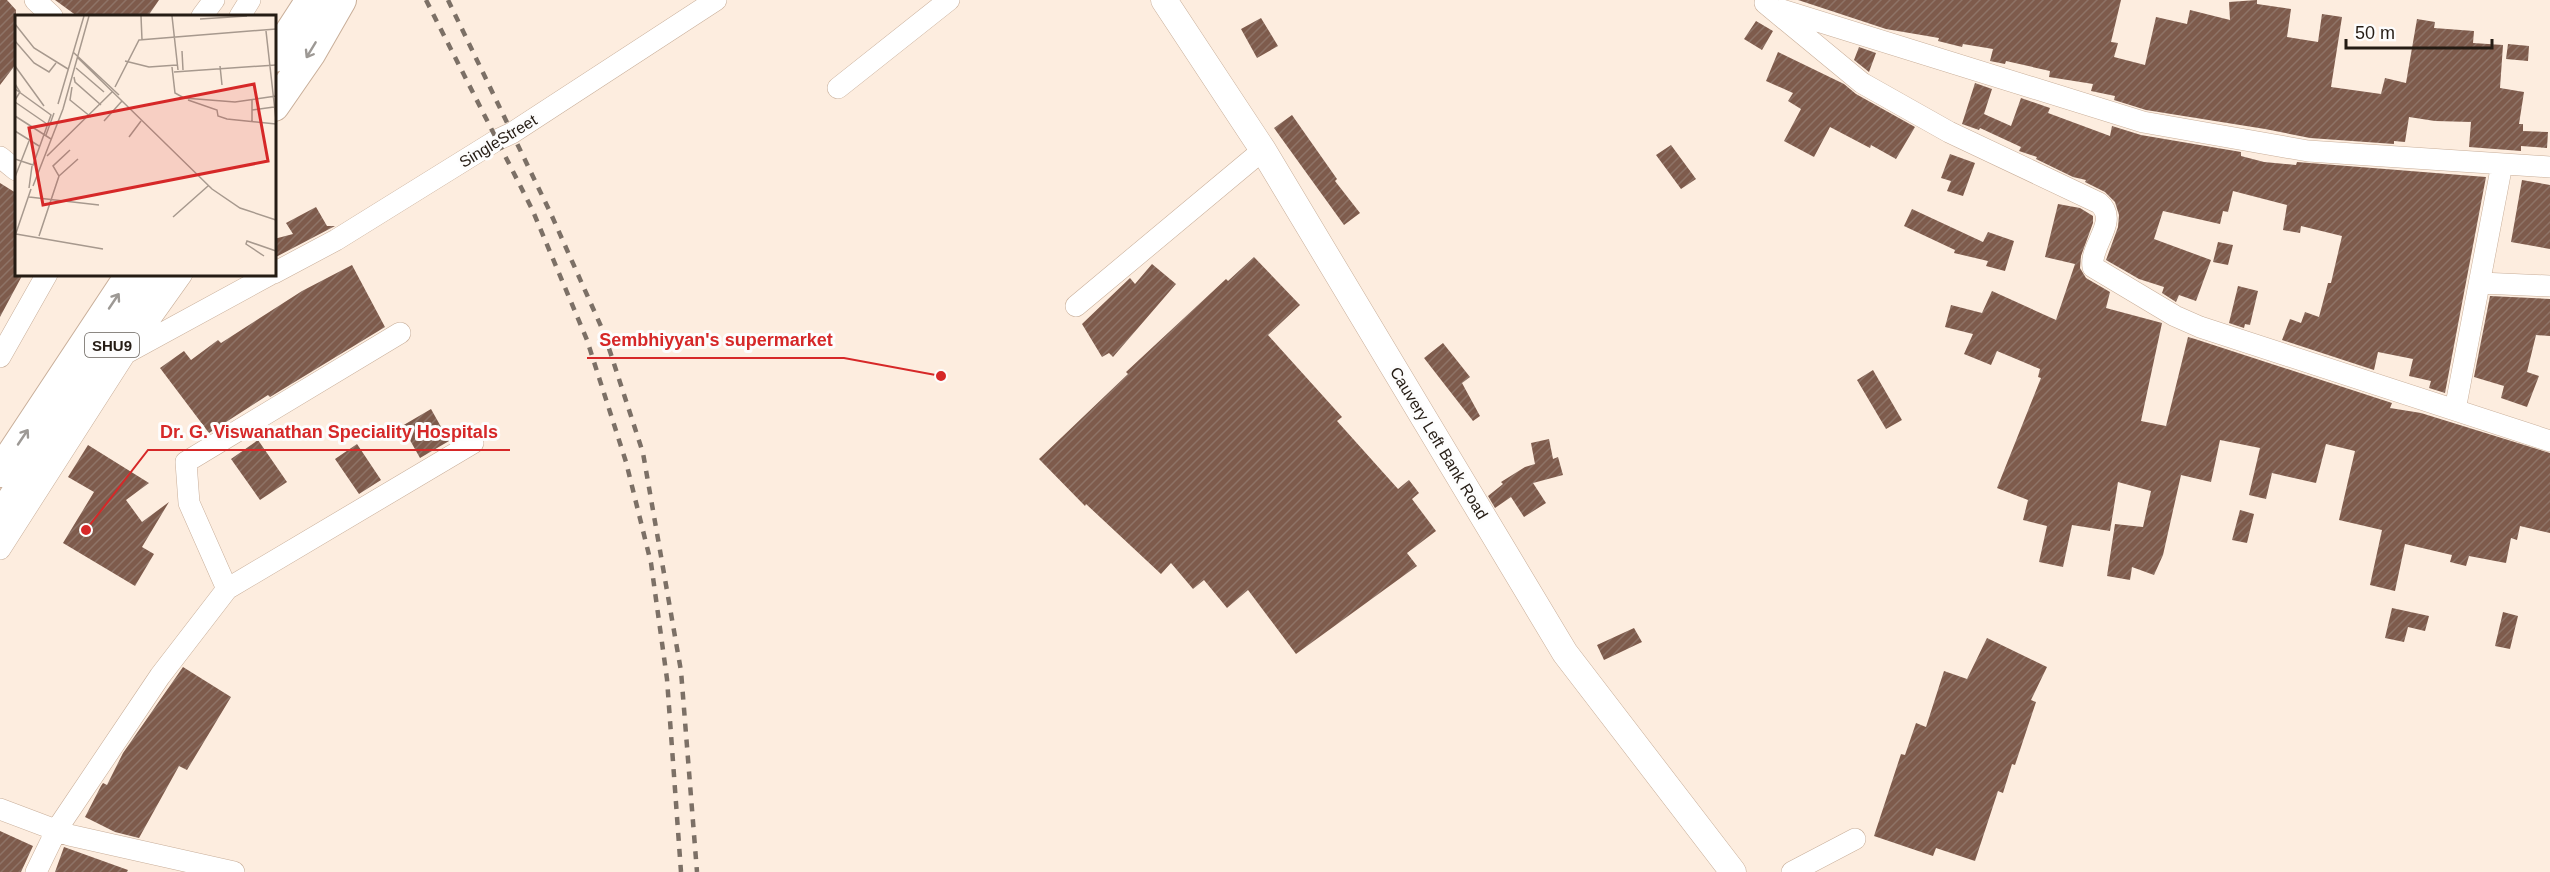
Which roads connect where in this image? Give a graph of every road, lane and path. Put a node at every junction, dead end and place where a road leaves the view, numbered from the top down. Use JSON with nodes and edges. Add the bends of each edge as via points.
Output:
{"nodes":[{"id":1,"x":35,"y":0,"type":"edge"},
{"id":2,"x":214,"y":0,"type":"edge"},
{"id":3,"x":250,"y":0,"type":"edge"},
{"id":4,"x":311,"y":0,"type":"edge"},
{"id":5,"x":341,"y":0,"type":"edge"},
{"id":6,"x":949,"y":0,"type":"edge"},
{"id":7,"x":1164,"y":0,"type":"edge"},
{"id":8,"x":1762,"y":1,"type":"edge"},
{"id":9,"x":707,"y":3,"type":"edge"},
{"id":10,"x":51,"y":15,"type":"edge"},
{"id":11,"x":203,"y":15,"type":"edge"},
{"id":12,"x":241,"y":15,"type":"edge"},
{"id":13,"x":276,"y":54,"type":"edge"},
{"id":14,"x":838,"y":88,"type":"dead end"},
{"id":15,"x":276,"y":103,"type":"edge"},
{"id":16,"x":1263,"y":150,"type":"junction"},
{"id":17,"x":0,"y":157,"type":"edge"},
{"id":18,"x":2502,"y":164,"type":"junction"},
{"id":19,"x":2550,"y":166,"type":"edge"},
{"id":20,"x":15,"y":169,"type":"edge"},
{"id":21,"x":276,"y":272,"type":"edge"},
{"id":22,"x":46,"y":276,"type":"edge"},
{"id":23,"x":130,"y":276,"type":"edge"},
{"id":24,"x":154,"y":276,"type":"edge"},
{"id":25,"x":181,"y":276,"type":"edge"},
{"id":26,"x":269,"y":276,"type":"edge"},
{"id":27,"x":2481,"y":283,"type":"junction"},
{"id":28,"x":2550,"y":286,"type":"edge"},
{"id":29,"x":1076,"y":306,"type":"dead end"},
{"id":30,"x":400,"y":333,"type":"dead end"},
{"id":31,"x":125,"y":354,"type":"junction"},
{"id":32,"x":0,"y":357,"type":"edge"},
{"id":33,"x":57,"y":409,"type":"junction"},
{"id":34,"x":2455,"y":410,"type":"junction"},
{"id":35,"x":2550,"y":441,"type":"edge"},
{"id":36,"x":473,"y":443,"type":"dead end"},
{"id":37,"x":0,"y":472,"type":"edge"},
{"id":38,"x":0,"y":519,"type":"edge"},
{"id":39,"x":0,"y":549,"type":"edge"},
{"id":40,"x":227,"y":589,"type":"junction"},
{"id":41,"x":0,"y":809,"type":"edge"},
{"id":42,"x":57,"y":829,"type":"junction"},
{"id":43,"x":1855,"y":839,"type":"dead end"},
{"id":44,"x":36,"y":872,"type":"edge"},
{"id":45,"x":234,"y":872,"type":"edge"},
{"id":46,"x":1733,"y":872,"type":"edge"},
{"id":47,"x":1792,"y":872,"type":"edge"}],
"edges":[{"from":1,"to":10,"type":"street"},
{"from":2,"to":11,"type":"street"},
{"from":3,"to":12,"type":"street"},
{"from":4,"to":13,"type":"highway"},
{"from":5,"to":15,"type":"highway","one_way":true},
{"from":6,"to":14,"type":"street"},
{"from":7,"to":16,"type":"main road","name":"Cauvery Left Bank Road"},
{"from":8,"to":18,"type":"street","via":[[1788,13],[2143,122],[2308,151]]},
{"from":8,"to":34,"type":"street","via":[[1862,83],[1949,132],[2099,202],[2107,217],[2092,266],[2121,286],[2188,323]]},
{"from":9,"to":21,"type":"street","name":"SingleStreet","via":[[512,134]]},
{"from":16,"to":29,"type":"street"},
{"from":16,"to":46,"type":"main road","name":"Cauvery Left Bank Road","via":[[1565,653]]},
{"from":17,"to":20,"type":"street"},
{"from":18,"to":19,"type":"street"},
{"from":18,"to":27,"type":"street"},
{"from":22,"to":32,"type":"street"},
{"from":33,"to":23,"type":"highway","number":"SHU9","one_way":true},
{"from":24,"to":33,"type":"highway","number":"SHU9"},
{"from":25,"to":31,"type":"street"},
{"from":26,"to":31,"type":"street","name":"SingleStreet"},
{"from":27,"to":28,"type":"street"},
{"from":27,"to":34,"type":"street"},
{"from":30,"to":40,"type":"street","via":[[186,462],[189,503]]},
{"from":31,"to":39,"type":"street"},
{"from":37,"to":33,"type":"highway","number":"SHU9","one_way":true},
{"from":33,"to":38,"type":"highway","number":"SHU9"},
{"from":34,"to":35,"type":"street"},
{"from":36,"to":40,"type":"street"},
{"from":40,"to":42,"type":"street","via":[[160,676]]},
{"from":41,"to":42,"type":"street"},
{"from":42,"to":44,"type":"street"},
{"from":42,"to":45,"type":"street"},
{"from":43,"to":47,"type":"street"}]}
